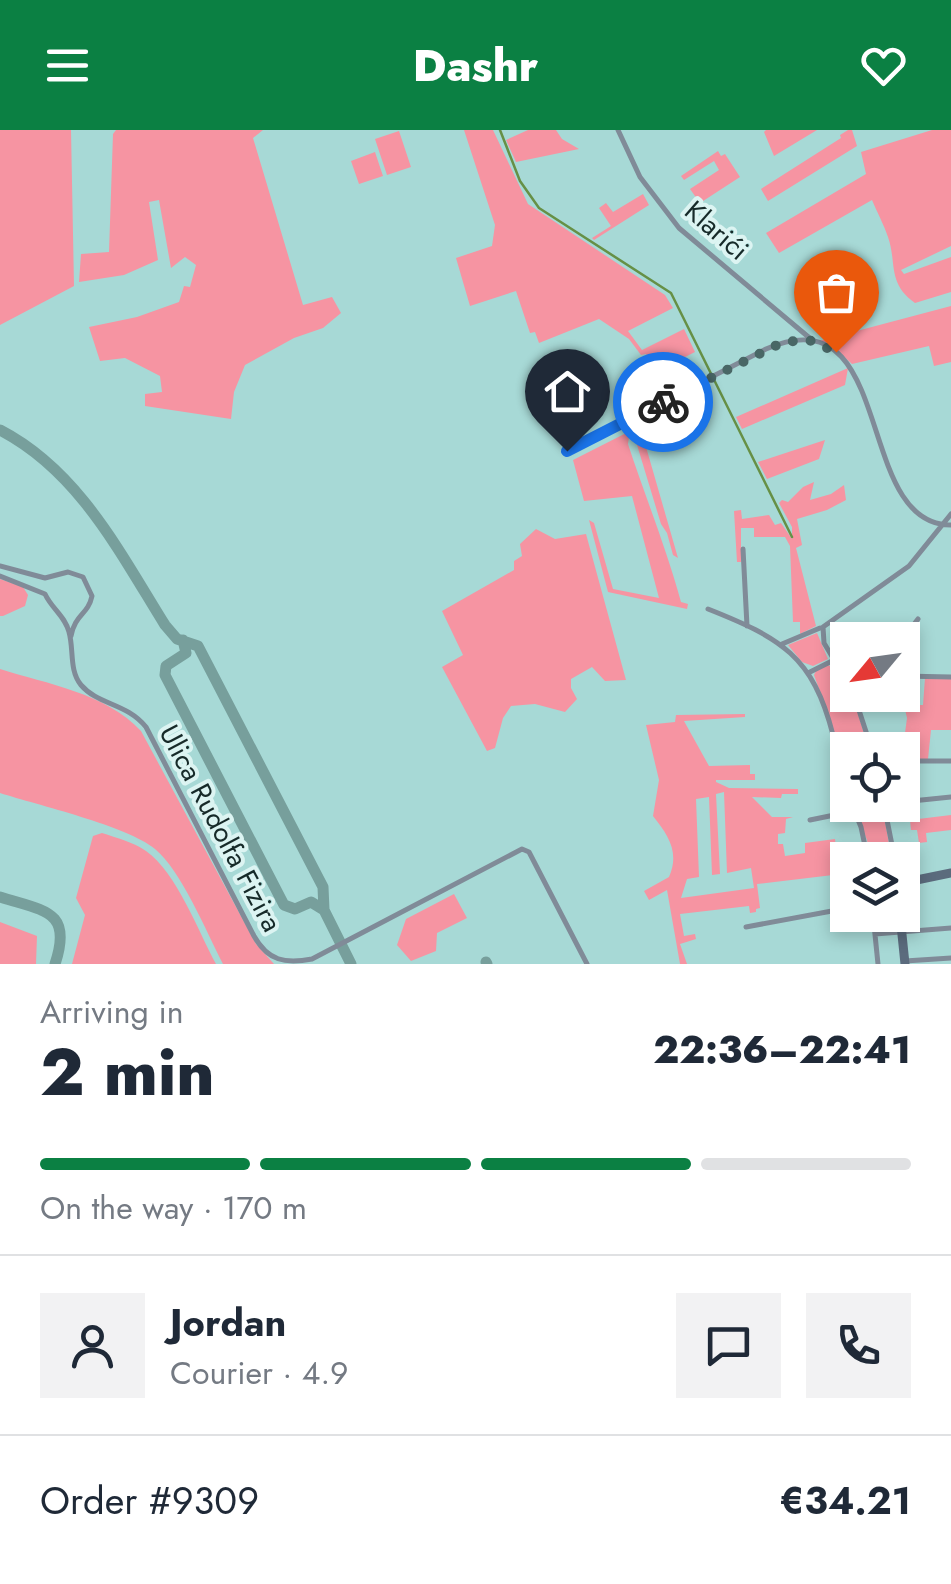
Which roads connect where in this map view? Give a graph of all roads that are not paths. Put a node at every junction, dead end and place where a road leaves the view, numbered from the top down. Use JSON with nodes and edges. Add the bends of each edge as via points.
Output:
{"nodes":[{"id":1,"x":618,"y":130,"type":"edge"},
{"id":2,"x":814,"y":342,"type":"junction"},
{"id":3,"x":567,"y":451,"type":"dead end"},
{"id":4,"x":951,"y":514,"type":"edge"},
{"id":5,"x":947,"y":526,"type":"edge"},
{"id":6,"x":743,"y":549,"type":"dead end"},
{"id":7,"x":0,"y":566,"type":"edge"},
{"id":8,"x":0,"y":576,"type":"edge"},
{"id":9,"x":54,"y":578,"type":"junction"},
{"id":10,"x":47,"y":597,"type":"junction"},
{"id":11,"x":708,"y":609,"type":"dead end"},
{"id":12,"x":63,"y":616,"type":"junction"},
{"id":13,"x":77,"y":616,"type":"junction"},
{"id":14,"x":918,"y":619,"type":"dead end"},
{"id":15,"x":916,"y":622,"type":"edge"},
{"id":16,"x":747,"y":626,"type":"junction"},
{"id":17,"x":823,"y":627,"type":"junction"},
{"id":18,"x":70,"y":636,"type":"junction"},
{"id":19,"x":782,"y":644,"type":"junction"},
{"id":20,"x":830,"y":652,"type":"edge"},
{"id":21,"x":830,"y":662,"type":"edge"},
{"id":22,"x":810,"y":672,"type":"junction"},
{"id":23,"x":920,"y":676,"type":"edge"},
{"id":24,"x":951,"y":677,"type":"edge"},
{"id":25,"x":832,"y":732,"type":"edge"},
{"id":26,"x":920,"y":761,"type":"edge"},
{"id":27,"x":951,"y":761,"type":"edge"},
{"id":28,"x":951,"y":797,"type":"edge"},
{"id":29,"x":920,"y":800,"type":"edge"},
{"id":30,"x":830,"y":814,"type":"edge"},
{"id":31,"x":810,"y":820,"type":"dead end"},
{"id":32,"x":951,"y":873,"type":"edge"},
{"id":33,"x":920,"y":879,"type":"edge"},
{"id":34,"x":830,"y":911,"type":"edge"},
{"id":35,"x":746,"y":927,"type":"dead end"},
{"id":36,"x":951,"y":928,"type":"edge"},
{"id":37,"x":920,"y":930,"type":"edge"},
{"id":38,"x":893,"y":932,"type":"edge"},
{"id":39,"x":902,"y":932,"type":"edge"},
{"id":40,"x":876,"y":934,"type":"joint"},
{"id":41,"x":951,"y":958,"type":"edge"},
{"id":42,"x":905,"y":962,"type":"edge"},
{"id":43,"x":587,"y":964,"type":"edge"},
{"id":44,"x":878,"y":964,"type":"edge"}],
"edges":[{"from":1,"to":2,"type":"street","name":"Klarići","via":[[640,177],[680,228]]},
{"from":2,"to":3,"type":"street","via":[[779,344]]},
{"from":2,"to":5,"type":"street","name":"Klarići","via":[[836,352],[854,372],[903,498],[921,516]]},
{"from":4,"to":5,"type":"street"},
{"from":5,"to":17,"type":"street","via":[[902,572]]},
{"from":6,"to":16,"type":"street"},
{"from":7,"to":9,"type":"street"},
{"from":8,"to":10,"type":"street","name":"Ulica Rudolfa Fizira"},
{"from":9,"to":10,"type":"street"},
{"from":9,"to":13,"type":"street","via":[[73,572],[88,582],[90,605]]},
{"from":10,"to":12,"type":"street","name":"Ulica Rudolfa Fizira"},
{"from":11,"to":16,"type":"street"},
{"from":12,"to":13,"type":"street"},
{"from":12,"to":18,"type":"street","name":"Ulica Rudolfa Fizira"},
{"from":13,"to":18,"type":"street"},
{"from":14,"to":15,"type":"street"},
{"from":16,"to":19,"type":"street"},
{"from":17,"to":19,"type":"street"},
{"from":17,"to":20,"type":"street"},
{"from":18,"to":43,"type":"street","name":"Ulica Rudolfa Fizira","via":[[77,680],[90,694],[129,710],[146,728],[270,956],[287,963],[312,959],[522,848]]},
{"from":19,"to":22,"type":"street"},
{"from":21,"to":22,"type":"street"},
{"from":22,"to":25,"type":"street"},
{"from":23,"to":24,"type":"street"},
{"from":26,"to":27,"type":"street"},
{"from":28,"to":29,"type":"street"},
{"from":30,"to":31,"type":"street"},
{"from":32,"to":33,"type":"street"},
{"from":34,"to":35,"type":"street"},
{"from":36,"to":37,"type":"street"},
{"from":38,"to":40,"type":"street"},
{"from":39,"to":42,"type":"street"},
{"from":40,"to":44,"type":"street"},
{"from":41,"to":42,"type":"street"}]}
